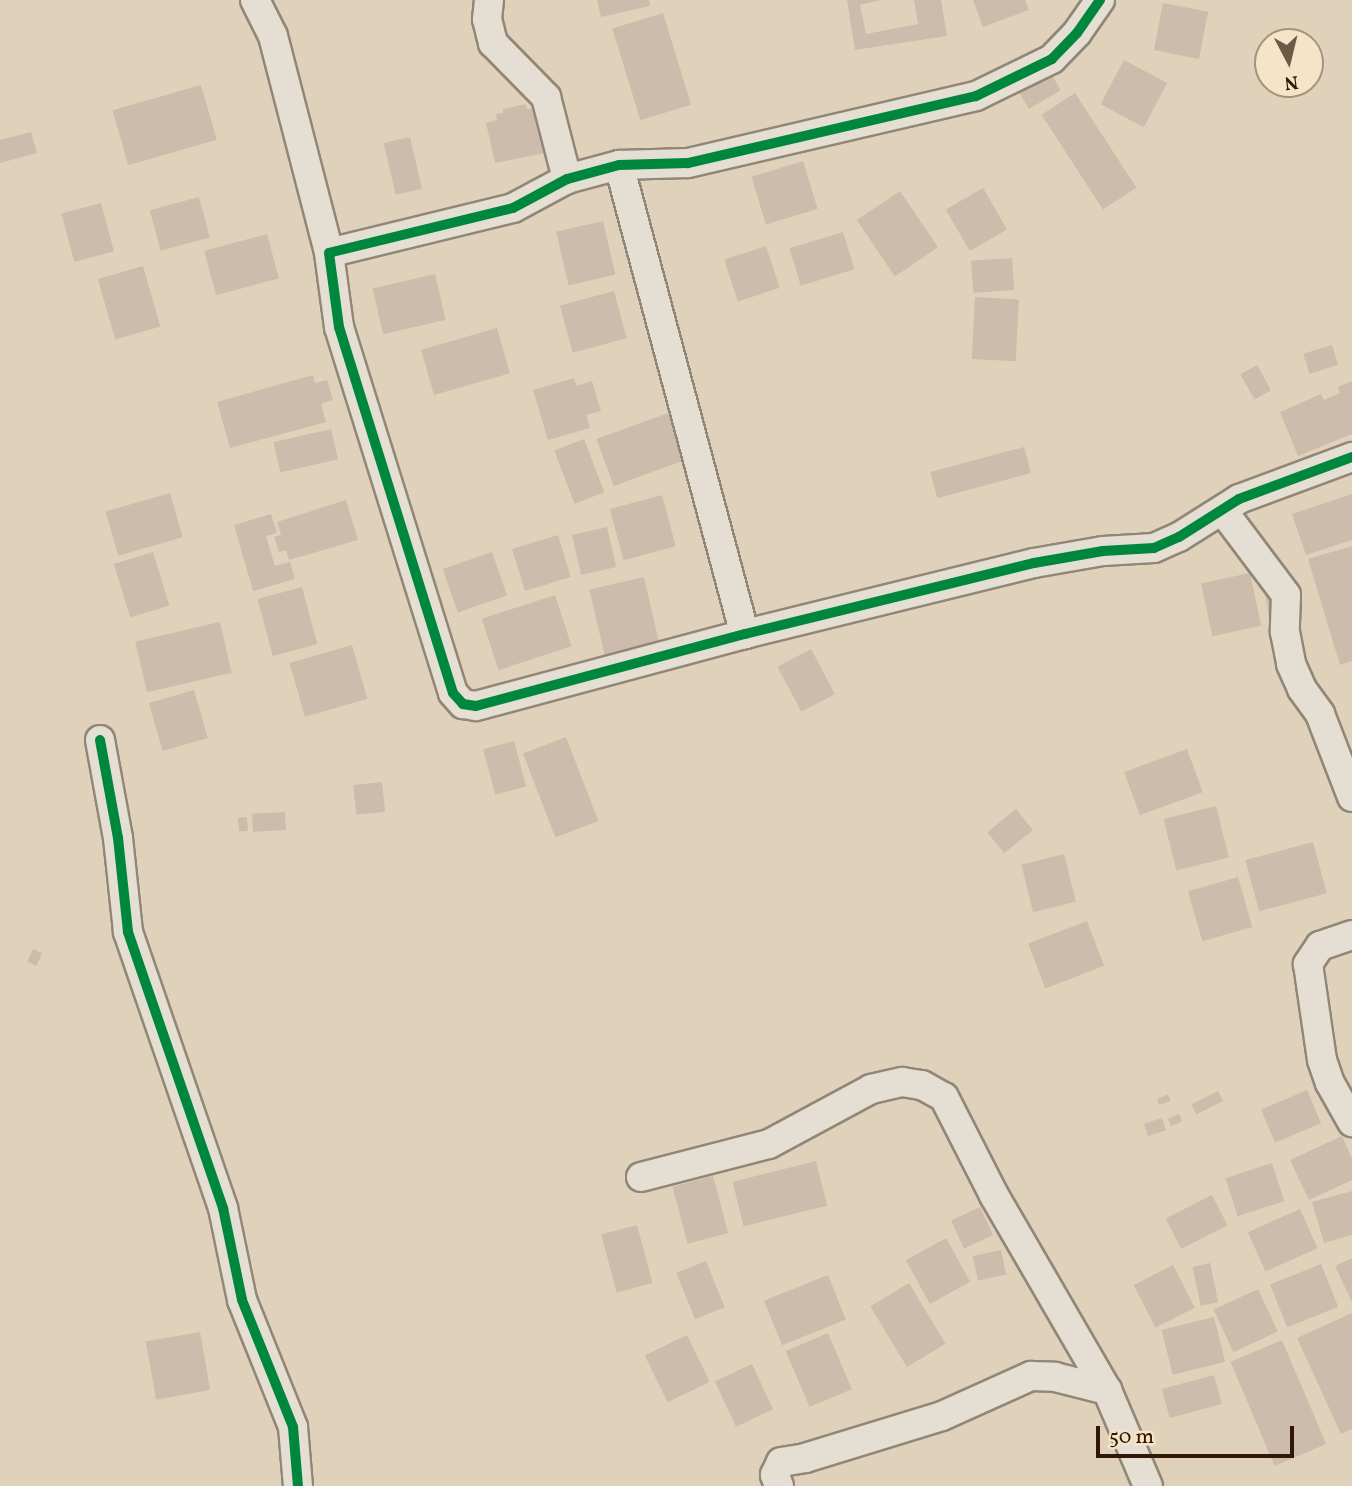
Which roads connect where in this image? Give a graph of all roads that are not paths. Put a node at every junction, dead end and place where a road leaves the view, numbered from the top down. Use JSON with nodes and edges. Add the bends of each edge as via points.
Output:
{"nodes":[{"id":1,"x":255,"y":0,"type":"edge"},
{"id":2,"x":489,"y":0,"type":"edge"},
{"id":3,"x":1100,"y":0,"type":"edge"},
{"id":4,"x":619,"y":166,"type":"junction"},
{"id":5,"x":567,"y":179,"type":"junction"},
{"id":6,"x":329,"y":253,"type":"junction"},
{"id":7,"x":1352,"y":457,"type":"edge"},
{"id":8,"x":1223,"y":511,"type":"junction"},
{"id":9,"x":745,"y":634,"type":"junction"},
{"id":10,"x":100,"y":740,"type":"dead end"},
{"id":11,"x":1352,"y":797,"type":"edge"},
{"id":12,"x":1352,"y":935,"type":"edge"},
{"id":13,"x":1352,"y":1122,"type":"edge"},
{"id":14,"x":641,"y":1177,"type":"dead end"},
{"id":15,"x":1108,"y":1390,"type":"junction"},
{"id":16,"x":298,"y":1486,"type":"edge"},
{"id":17,"x":779,"y":1486,"type":"edge"},
{"id":18,"x":1148,"y":1486,"type":"edge"}],
"edges":[{"from":1,"to":6,"type":"street","via":[[273,36]]},
{"from":2,"to":5,"type":"street","via":[[487,19],[493,43],[546,97]]},
{"from":3,"to":4,"type":"street","via":[[1052,59],[976,96],[687,163]]},
{"from":4,"to":5,"type":"street"},
{"from":4,"to":9,"type":"street"},
{"from":5,"to":6,"type":"street","via":[[513,208]]},
{"from":6,"to":9,"type":"street","via":[[339,327],[453,693],[463,704],[476,706]]},
{"from":7,"to":8,"type":"street","via":[[1286,479]]},
{"from":8,"to":9,"type":"street","via":[[1154,548],[1034,563]]},
{"from":8,"to":11,"type":"street","via":[[1286,595],[1285,632],[1291,664],[1320,714]]},
{"from":10,"to":16,"type":"street","via":[[118,838],[128,932],[223,1208],[242,1300],[293,1427]]},
{"from":12,"to":13,"type":"street","via":[[1320,946],[1308,964],[1322,1060]]},
{"from":14,"to":15,"type":"street","via":[[769,1144],[871,1088],[902,1082],[922,1085],[944,1097],[995,1197]]},
{"from":15,"to":17,"type":"street","via":[[1031,1376],[942,1416],[781,1462],[775,1475]]},
{"from":15,"to":18,"type":"street"}]}
